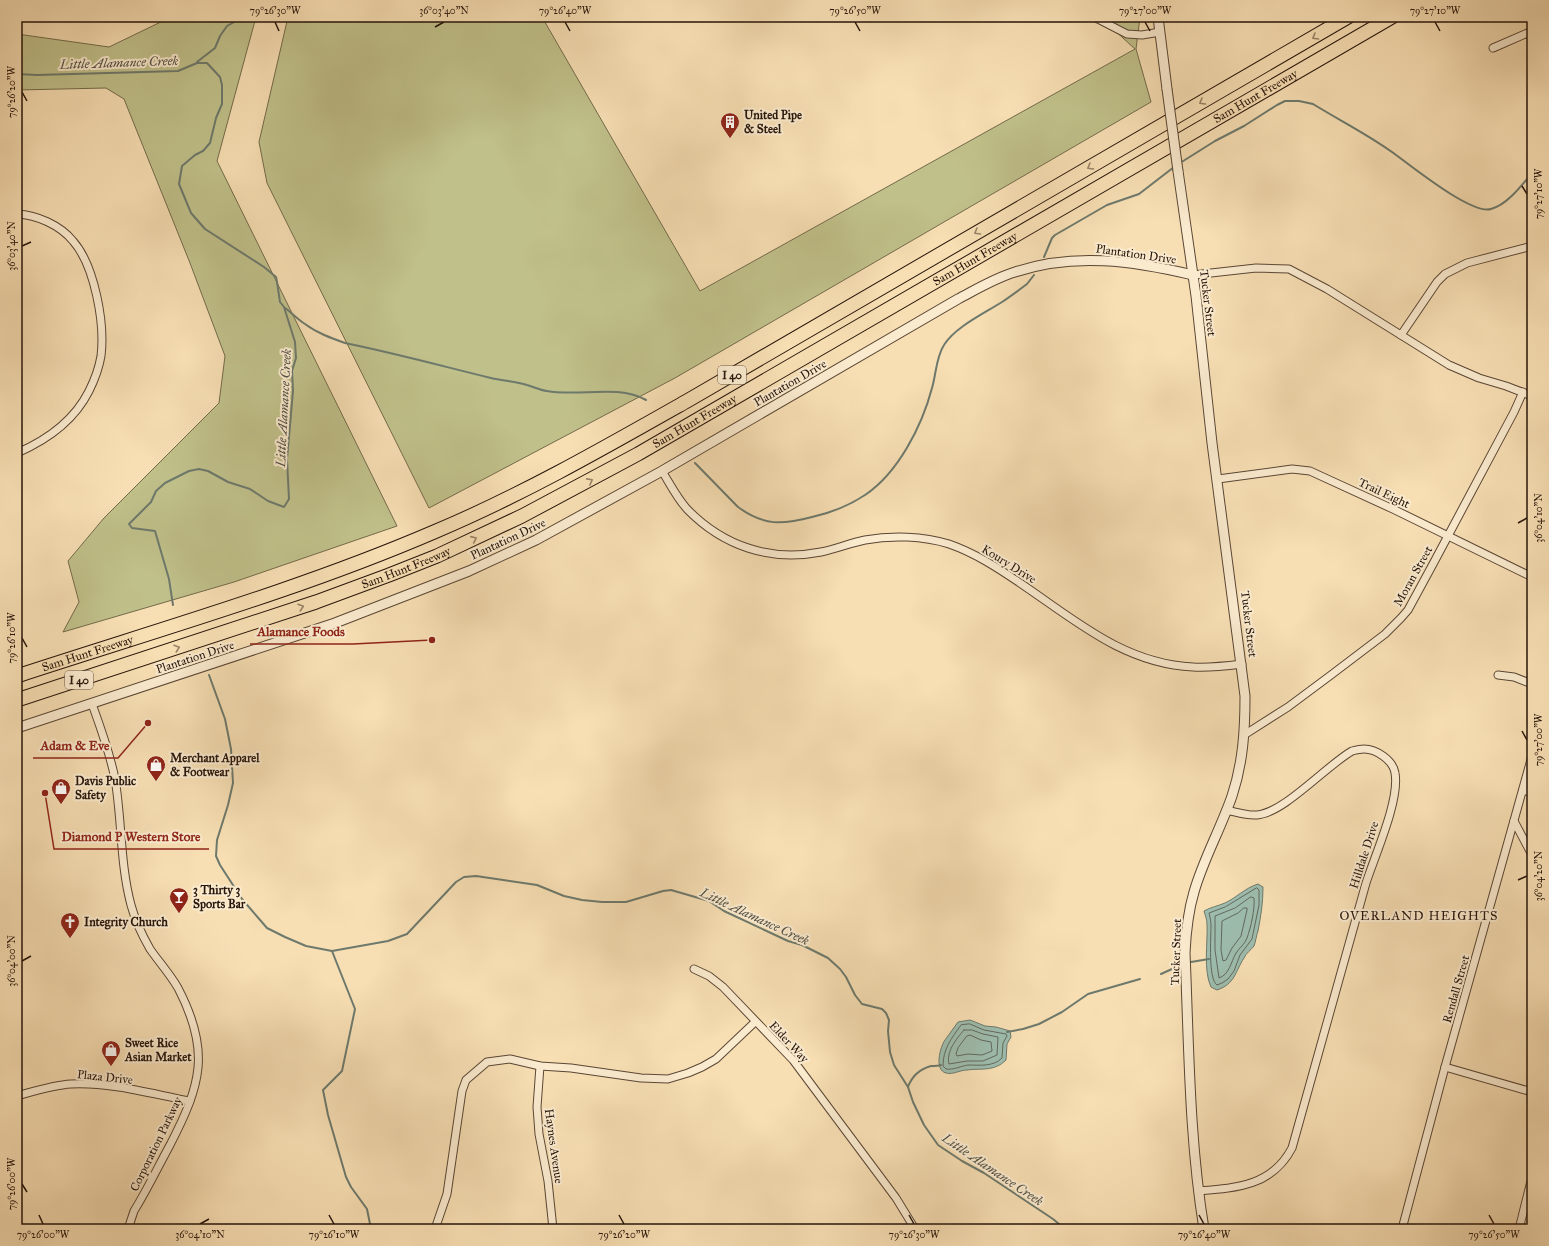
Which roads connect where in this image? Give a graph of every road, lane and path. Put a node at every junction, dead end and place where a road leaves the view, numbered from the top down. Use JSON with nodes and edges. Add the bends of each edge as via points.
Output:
{"nodes":[{"id":1,"x":1094,"y":17,"type":"edge"},
{"id":2,"x":1158,"y":17,"type":"edge"},
{"id":3,"x":1348,"y":17,"type":"edge"},
{"id":4,"x":1392,"y":17,"type":"edge"},
{"id":5,"x":1532,"y":31,"type":"edge"},
{"id":6,"x":1160,"y":32,"type":"junction"},
{"id":7,"x":1493,"y":48,"type":"dead end"},
{"id":8,"x":17,"y":214,"type":"edge"},
{"id":9,"x":1532,"y":246,"type":"edge"},
{"id":10,"x":1193,"y":275,"type":"junction"},
{"id":11,"x":1401,"y":335,"type":"junction"},
{"id":12,"x":1522,"y":392,"type":"junction"},
{"id":13,"x":1532,"y":396,"type":"edge"},
{"id":14,"x":17,"y":453,"type":"edge"},
{"id":15,"x":662,"y":471,"type":"junction"},
{"id":16,"x":1218,"y":479,"type":"junction"},
{"id":17,"x":1448,"y":535,"type":"junction"},
{"id":18,"x":1532,"y":577,"type":"edge"},
{"id":19,"x":79,"y":656,"type":"junction"},
{"id":20,"x":140,"y":660,"type":"junction"},
{"id":21,"x":1242,"y":664,"type":"junction"},
{"id":22,"x":17,"y":672,"type":"edge"},
{"id":23,"x":1498,"y":675,"type":"dead end"},
{"id":24,"x":17,"y":676,"type":"edge"},
{"id":25,"x":1532,"y":684,"type":"edge"},
{"id":26,"x":17,"y":700,"type":"edge"},
{"id":27,"x":17,"y":704,"type":"edge"},
{"id":28,"x":92,"y":704,"type":"junction"},
{"id":29,"x":17,"y":728,"type":"edge"},
{"id":30,"x":1244,"y":735,"type":"junction"},
{"id":31,"x":1532,"y":756,"type":"edge"},
{"id":32,"x":1523,"y":790,"type":"junction"},
{"id":33,"x":1532,"y":794,"type":"edge"},
{"id":34,"x":1226,"y":810,"type":"junction"},
{"id":35,"x":1514,"y":821,"type":"junction"},
{"id":36,"x":1532,"y":855,"type":"edge"},
{"id":37,"x":694,"y":969,"type":"dead end"},
{"id":38,"x":755,"y":1022,"type":"junction"},
{"id":39,"x":540,"y":1066,"type":"junction"},
{"id":40,"x":1445,"y":1067,"type":"junction"},
{"id":41,"x":1532,"y":1092,"type":"edge"},
{"id":42,"x":17,"y":1096,"type":"edge"},
{"id":43,"x":190,"y":1101,"type":"junction"},
{"id":44,"x":1532,"y":1177,"type":"edge"},
{"id":45,"x":1198,"y":1191,"type":"junction"},
{"id":46,"x":128,"y":1229,"type":"edge"},
{"id":47,"x":435,"y":1229,"type":"edge"},
{"id":48,"x":553,"y":1229,"type":"edge"},
{"id":49,"x":915,"y":1229,"type":"edge"},
{"id":50,"x":1204,"y":1229,"type":"edge"},
{"id":51,"x":1402,"y":1229,"type":"edge"},
{"id":52,"x":1519,"y":1229,"type":"edge"}],
"edges":[{"from":1,"to":6,"type":"street","via":[[1126,34]]},
{"from":2,"to":6,"type":"street","name":"Tucker Street"},
{"from":3,"to":19,"type":"highway","name":"Sam Hunt Freeway","number":"I 40","one_way":true,"via":[[653,420],[510,498],[365,561]]},
{"from":20,"to":4,"type":"highway","name":"Sam Hunt Freeway","number":"I 40","one_way":true,"via":[[390,575],[477,538],[560,497],[764,382]]},
{"from":5,"to":7,"type":"street"},
{"from":6,"to":10,"type":"street","name":"Tucker Street","bridge":true},
{"from":8,"to":14,"type":"street","via":[[39,218],[57,227],[73,240],[90,271],[102,326],[101,357],[97,371],[89,391],[75,412],[58,430]]},
{"from":9,"to":11,"type":"street","via":[[1467,263],[1445,274]]},
{"from":10,"to":11,"type":"street","name":"Plantation Drive","via":[[1256,268],[1289,270],[1327,289]]},
{"from":10,"to":15,"type":"street","name":"Plantation Drive","via":[[1099,260],[1056,262],[1016,271],[958,299]]},
{"from":10,"to":16,"type":"street","name":"Tucker Street"},
{"from":11,"to":12,"type":"street","name":"Plantation Drive","via":[[1449,365]]},
{"from":12,"to":13,"type":"street","name":"Plantation Drive"},
{"from":12,"to":17,"type":"street","name":"Moran Street","via":[[1514,412]]},
{"from":15,"to":21,"type":"street","name":"Koury Drive","via":[[687,509],[709,528],[738,545],[759,552],[800,555],[883,537],[923,539],[950,545],[989,562],[1100,638],[1132,654],[1192,667],[1211,668]]},
{"from":15,"to":28,"type":"street","name":"Plantation Drive","via":[[536,540],[464,573],[335,623]]},
{"from":16,"to":17,"type":"street","name":"Trail Eight","via":[[1292,469],[1310,471]]},
{"from":16,"to":21,"type":"street","name":"Tucker Street"},
{"from":17,"to":18,"type":"street","name":"Trail Eight"},
{"from":17,"to":30,"type":"street","name":"Moran Street","via":[[1408,610],[1396,624],[1288,707]]},
{"from":19,"to":22,"type":"highway"},
{"from":19,"to":24,"type":"highway","name":"Sam Hunt Freeway","number":"I 40"},
{"from":20,"to":26,"type":"highway","name":"Sam Hunt Freeway","number":"I 40"},
{"from":20,"to":27,"type":"highway"},
{"from":21,"to":30,"type":"street","name":"Tucker Street","via":[[1245,696]]},
{"from":23,"to":25,"type":"street","via":[[1514,677]]},
{"from":28,"to":29,"type":"street","name":"Plantation Drive"},
{"from":28,"to":43,"type":"street","name":"Corporation Parkway","via":[[112,762],[123,860],[131,904],[142,934],[176,986],[188,1008],[194,1027],[198,1046],[198,1071]]},
{"from":30,"to":34,"type":"street","name":"Tucker Street","via":[[1238,774]]},
{"from":31,"to":32,"type":"street","name":"Rendall Street"},
{"from":32,"to":33,"type":"street"},
{"from":32,"to":35,"type":"street","name":"Rendall Street"},
{"from":34,"to":45,"type":"street","name":"Tucker Street","via":[[1193,893],[1185,953]]},
{"from":34,"to":45,"type":"street","name":"Hilldale Drive","via":[[1256,816],[1266,814],[1345,755],[1357,750],[1371,750],[1382,755],[1395,771],[1394,797],[1362,899],[1292,1148],[1278,1167],[1255,1182],[1243,1186]]},
{"from":35,"to":36,"type":"street"},
{"from":35,"to":40,"type":"street","name":"Rendall Street"},
{"from":37,"to":38,"type":"street","via":[[723,986]]},
{"from":38,"to":39,"type":"street","name":"Elder Way","via":[[716,1059],[702,1068],[668,1079]]},
{"from":38,"to":49,"type":"street","name":"Elder Way","via":[[798,1066],[896,1198]]},
{"from":39,"to":47,"type":"street","name":"Elder Way","via":[[510,1059],[487,1062],[466,1080],[462,1091],[447,1194]]},
{"from":39,"to":48,"type":"street","name":"Haynes Avenue","via":[[537,1107],[539,1134],[548,1181]]},
{"from":40,"to":41,"type":"street"},
{"from":40,"to":51,"type":"street","name":"Rendall Street"},
{"from":42,"to":43,"type":"street","name":"Plaza Drive","via":[[72,1084],[121,1088]]},
{"from":43,"to":46,"type":"street","name":"Corporation Parkway","via":[[185,1116],[134,1211]]},
{"from":44,"to":52,"type":"street"},
{"from":45,"to":50,"type":"street","name":"Tucker Street"}]}
